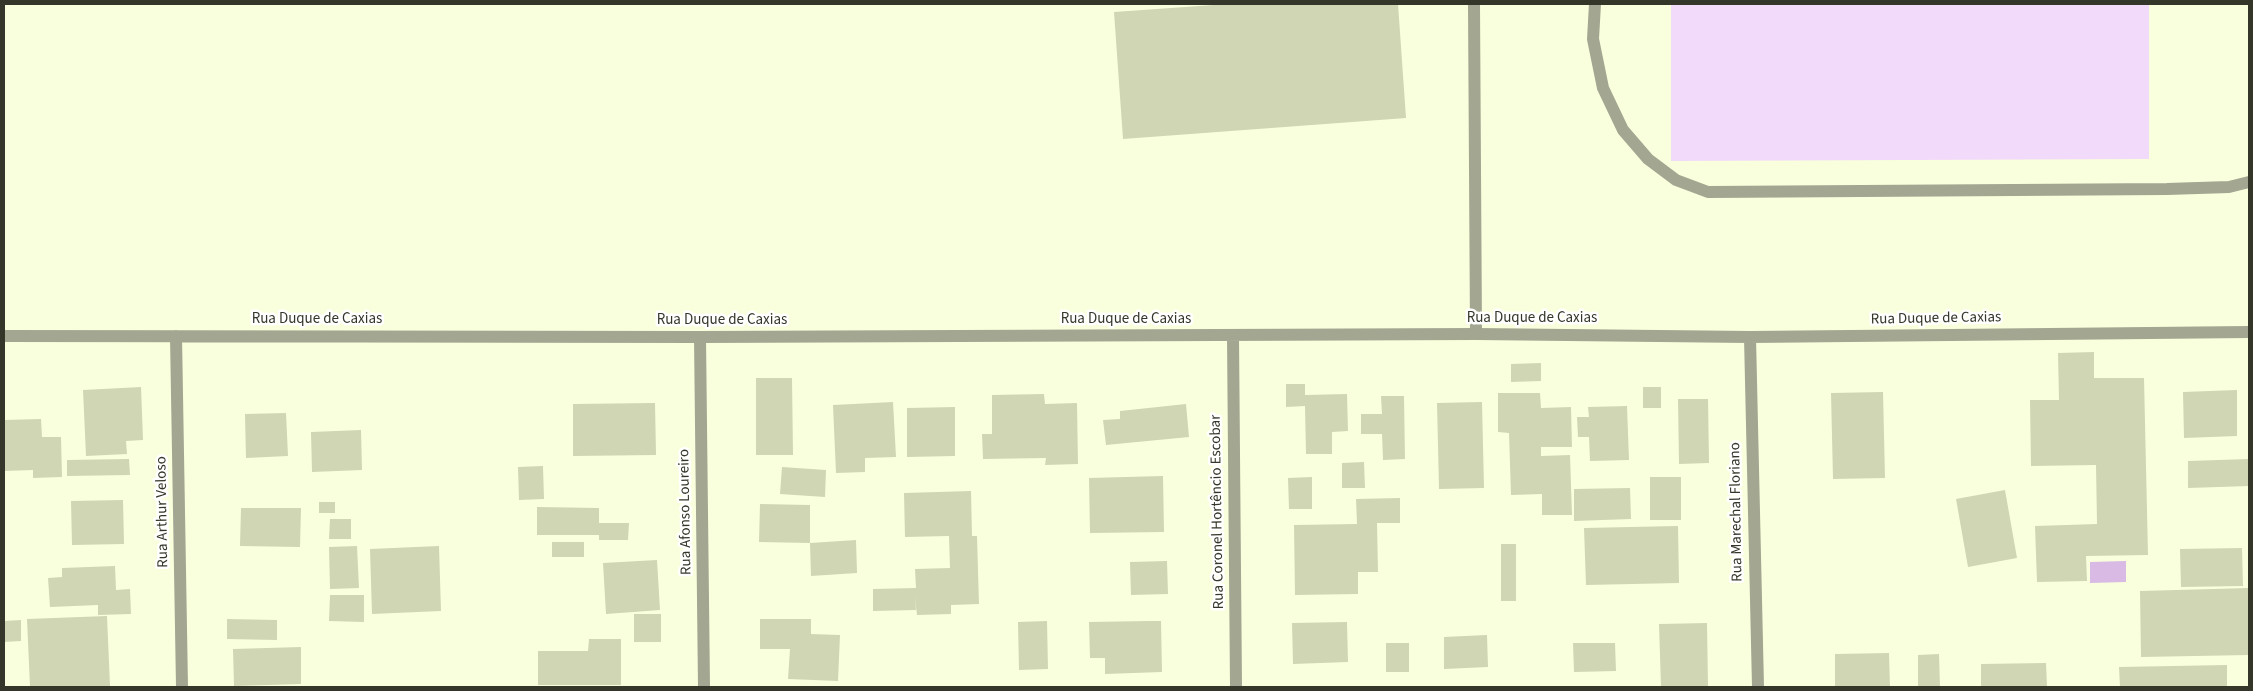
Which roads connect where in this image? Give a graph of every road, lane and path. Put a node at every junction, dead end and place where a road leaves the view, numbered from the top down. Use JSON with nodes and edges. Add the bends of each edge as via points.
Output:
{"nodes":[{"id":1,"x":1474,"y":4,"type":"edge"},
{"id":2,"x":1595,"y":4,"type":"edge"},
{"id":3,"x":2249,"y":182,"type":"edge"},
{"id":4,"x":2249,"y":332,"type":"edge"},
{"id":5,"x":1476,"y":334,"type":"junction"},
{"id":6,"x":4,"y":336,"type":"edge"},
{"id":7,"x":176,"y":336,"type":"junction"},
{"id":8,"x":1233,"y":336,"type":"junction"},
{"id":9,"x":700,"y":337,"type":"junction"},
{"id":10,"x":1750,"y":337,"type":"junction"},
{"id":11,"x":182,"y":687,"type":"edge"},
{"id":12,"x":704,"y":687,"type":"edge"},
{"id":13,"x":1236,"y":687,"type":"edge"},
{"id":14,"x":1758,"y":687,"type":"edge"}],
"edges":[{"from":1,"to":5,"type":"street"},
{"from":2,"to":3,"type":"street","via":[[1593,39],[1603,88],[1623,130],[1648,159],[1676,180],[1708,192],[2229,188]]},
{"from":4,"to":10,"type":"street","name":"Rua Duque de Caxias"},
{"from":5,"to":8,"type":"street","name":"Rua Duque de Caxias"},
{"from":5,"to":10,"type":"street","name":"Rua Duque de Caxias"},
{"from":6,"to":7,"type":"street","name":"Rua Duque de Caxias"},
{"from":7,"to":9,"type":"street","name":"Rua Duque de Caxias"},
{"from":7,"to":11,"type":"street","name":"Rua Arthur Veloso"},
{"from":8,"to":9,"type":"street","name":"Rua Duque de Caxias"},
{"from":8,"to":13,"type":"street","name":"Rua Coronel Hortêncio Escobar"},
{"from":9,"to":12,"type":"street","name":"Rua Afonso Loureiro"},
{"from":10,"to":14,"type":"street","name":"Rua Marechal Floriano"}]}
